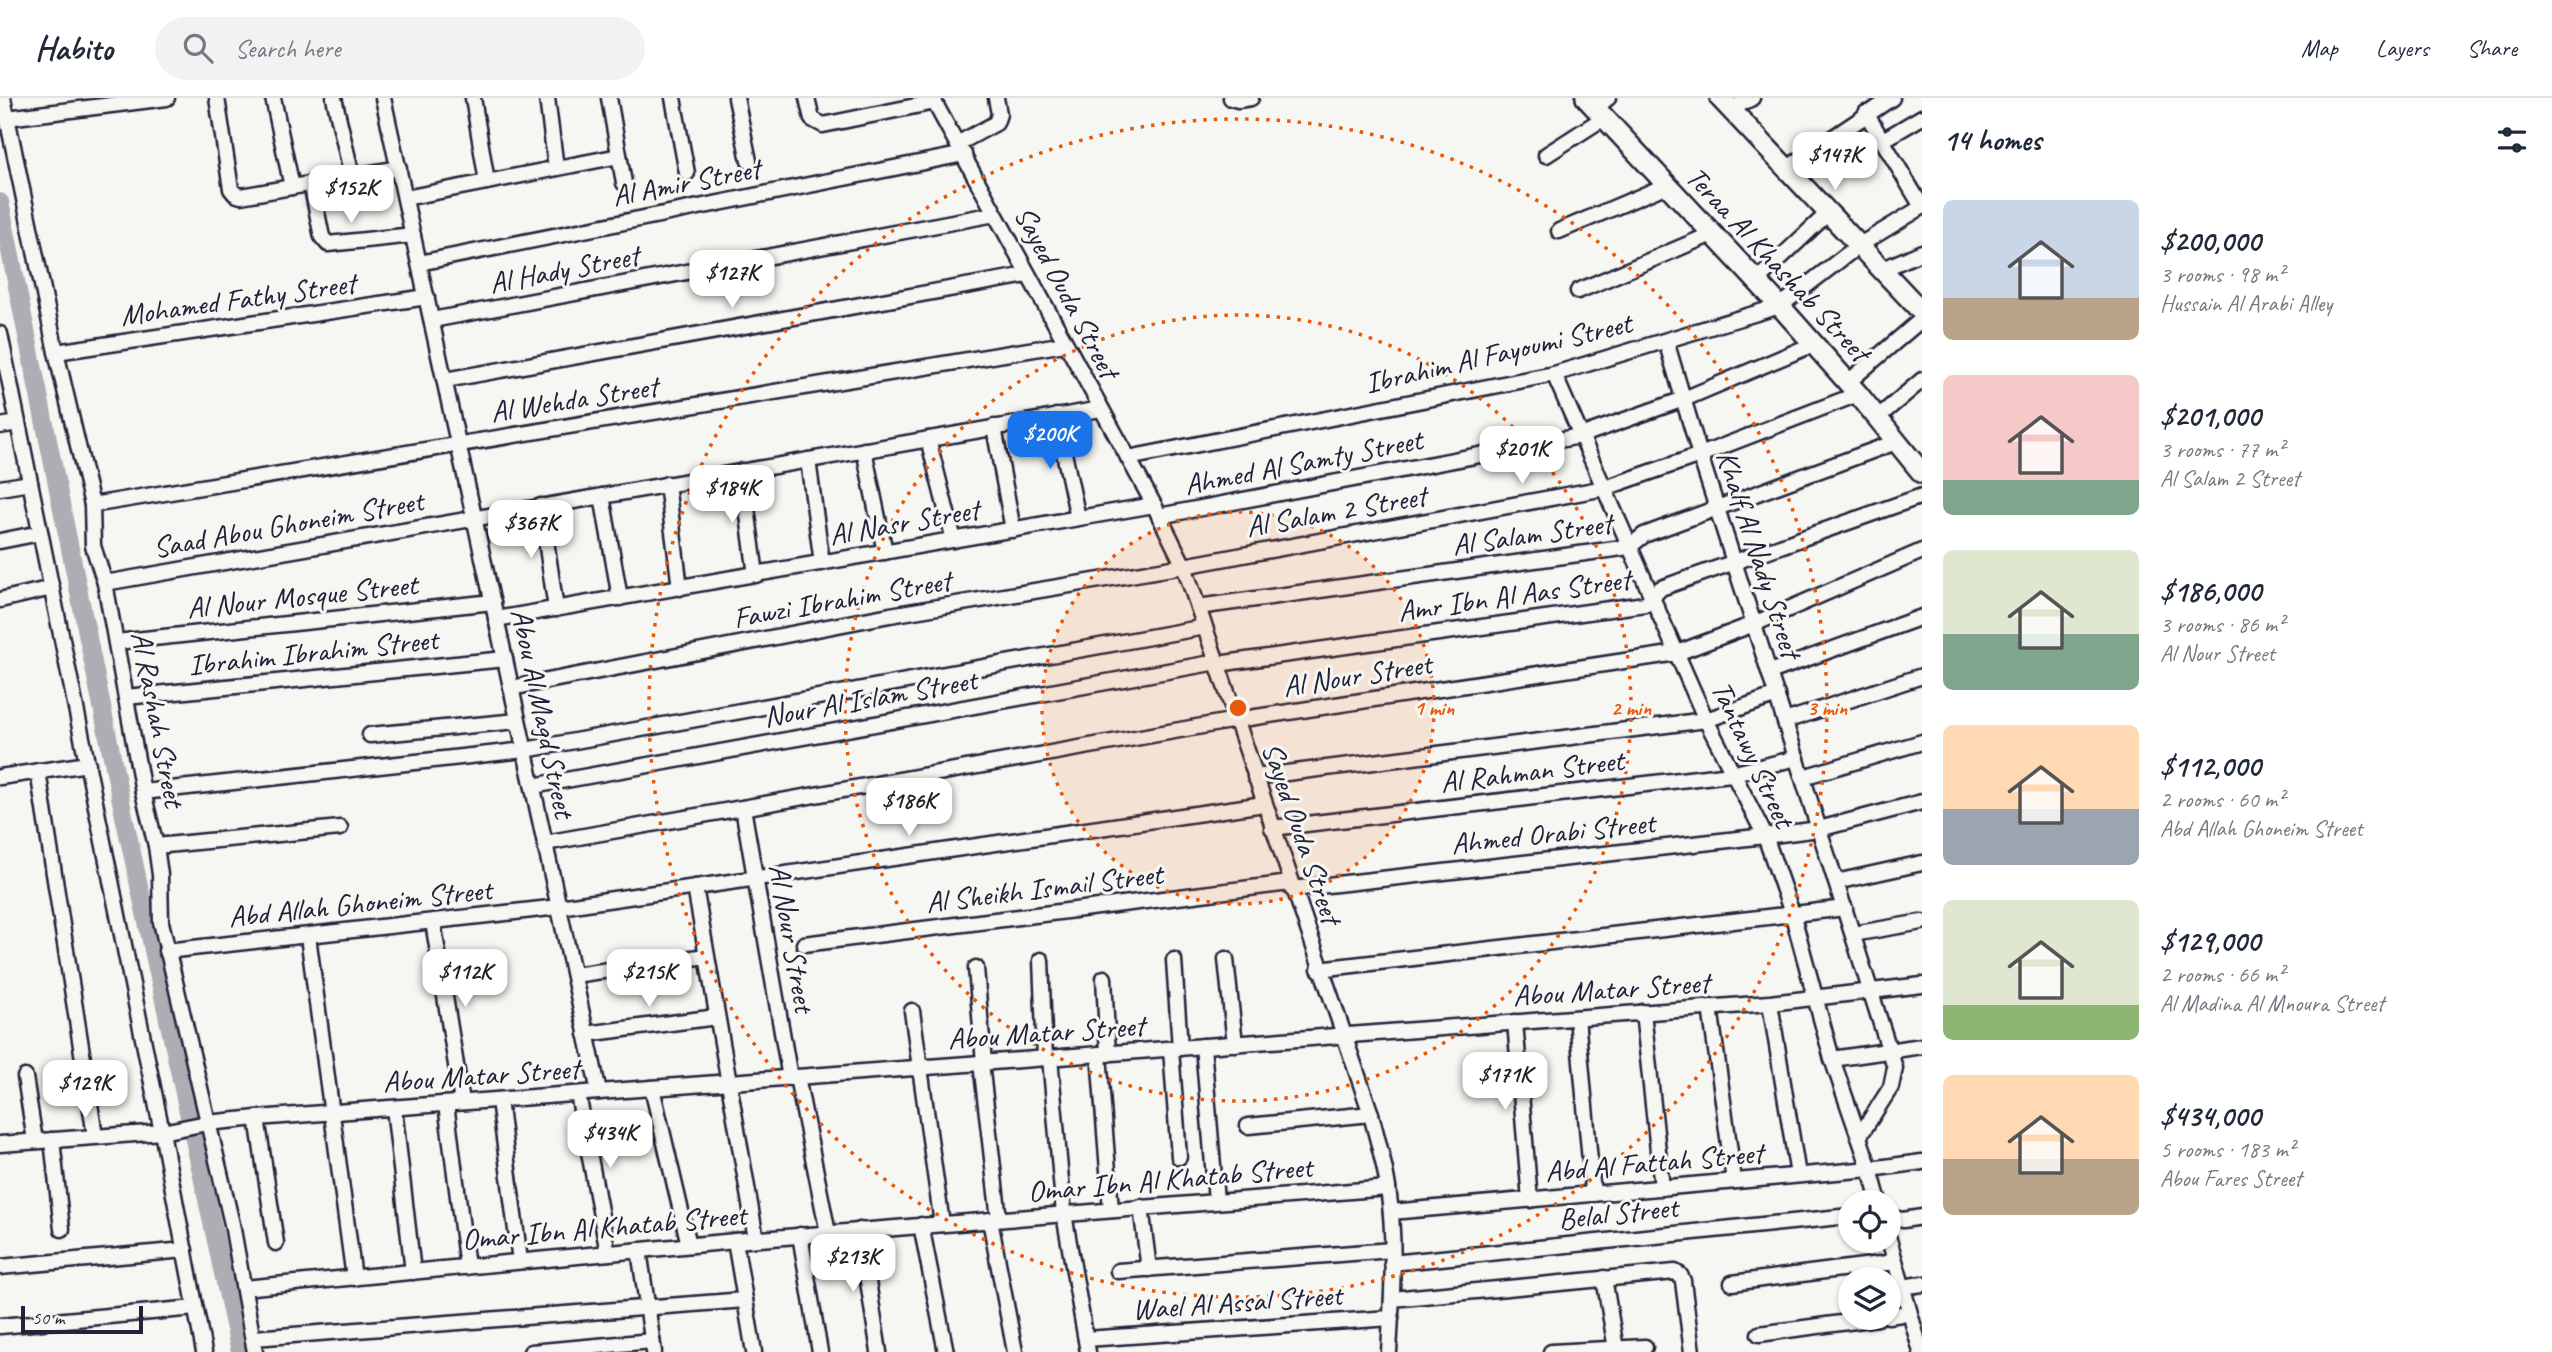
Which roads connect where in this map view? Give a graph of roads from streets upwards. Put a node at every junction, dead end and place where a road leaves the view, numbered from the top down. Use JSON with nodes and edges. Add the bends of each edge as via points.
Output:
{"nodes":[{"id":1,"x":3,"y":98,"type":"edge"},
{"id":2,"x":167,"y":98,"type":"edge"},
{"id":3,"x":217,"y":98,"type":"edge"},
{"id":4,"x":273,"y":98,"type":"edge"},
{"id":5,"x":334,"y":98,"type":"edge"},
{"id":6,"x":383,"y":98,"type":"edge"},
{"id":7,"x":474,"y":98,"type":"edge"},
{"id":8,"x":547,"y":98,"type":"edge"},
{"id":9,"x":609,"y":98,"type":"edge"},
{"id":10,"x":673,"y":98,"type":"edge"},
{"id":11,"x":736,"y":98,"type":"edge"},
{"id":12,"x":807,"y":98,"type":"edge"},
{"id":13,"x":996,"y":98,"type":"edge"},
{"id":14,"x":1231,"y":98,"type":"edge"},
{"id":15,"x":1251,"y":98,"type":"edge"},
{"id":16,"x":1752,"y":98,"type":"edge"},
{"id":17,"x":1892,"y":98,"type":"edge"},
{"id":18,"x":933,"y":100,"type":"edge"},
{"id":19,"x":1726,"y":104,"type":"edge"},
{"id":20,"x":1598,"y":106,"type":"edge"},
{"id":21,"x":1866,"y":114,"type":"junction"},
{"id":22,"x":7,"y":118,"type":"junction"},
{"id":23,"x":1916,"y":121,"type":"edge"},
{"id":24,"x":1919,"y":138,"type":"dead end"},
{"id":25,"x":1883,"y":140,"type":"junction"},
{"id":26,"x":961,"y":148,"type":"junction"},
{"id":27,"x":1546,"y":155,"type":"dead end"},
{"id":28,"x":619,"y":156,"type":"junction"},
{"id":29,"x":749,"y":161,"type":"dead end"},
{"id":30,"x":398,"y":168,"type":"junction"},
{"id":31,"x":556,"y":168,"type":"junction"},
{"id":32,"x":1786,"y":169,"type":"junction"},
{"id":33,"x":687,"y":173,"type":"dead end"},
{"id":34,"x":352,"y":176,"type":"junction"},
{"id":35,"x":487,"y":182,"type":"junction"},
{"id":36,"x":311,"y":183,"type":"junction"},
{"id":37,"x":624,"y":183,"type":"dead end"},
{"id":38,"x":1665,"y":186,"type":"junction"},
{"id":39,"x":292,"y":187,"type":"junction"},
{"id":40,"x":405,"y":198,"type":"junction"},
{"id":41,"x":1922,"y":207,"type":"edge"},
{"id":42,"x":995,"y":214,"type":"junction"},
{"id":43,"x":1828,"y":214,"type":"junction"},
{"id":44,"x":1559,"y":231,"type":"dead end"},
{"id":45,"x":1712,"y":234,"type":"junction"},
{"id":46,"x":413,"y":235,"type":"junction"},
{"id":47,"x":1858,"y":246,"type":"junction"},
{"id":48,"x":1922,"y":252,"type":"edge"},
{"id":49,"x":419,"y":262,"type":"junction"},
{"id":50,"x":1881,"y":270,"type":"junction"},
{"id":51,"x":1027,"y":275,"type":"junction"},
{"id":52,"x":1757,"y":281,"type":"junction"},
{"id":53,"x":1578,"y":291,"type":"dead end"},
{"id":54,"x":427,"y":297,"type":"junction"},
{"id":55,"x":1780,"y":306,"type":"junction"},
{"id":56,"x":1922,"y":312,"type":"edge"},
{"id":57,"x":1922,"y":319,"type":"edge"},
{"id":58,"x":432,"y":320,"type":"junction"},
{"id":59,"x":0,"y":334,"type":"edge"},
{"id":60,"x":1666,"y":341,"type":"junction"},
{"id":61,"x":1065,"y":344,"type":"junction"},
{"id":62,"x":1814,"y":344,"type":"junction"},
{"id":63,"x":57,"y":352,"type":"junction"},
{"id":64,"x":1554,"y":374,"type":"junction"},
{"id":65,"x":444,"y":380,"type":"junction"},
{"id":66,"x":1922,"y":380,"type":"edge"},
{"id":67,"x":1852,"y":389,"type":"junction"},
{"id":68,"x":1684,"y":399,"type":"junction"},
{"id":69,"x":1101,"y":409,"type":"junction"},
{"id":70,"x":1055,"y":416,"type":"junction"},
{"id":71,"x":1877,"y":418,"type":"junction"},
{"id":72,"x":18,"y":423,"type":"junction"},
{"id":73,"x":0,"y":426,"type":"edge"},
{"id":74,"x":994,"y":427,"type":"junction"},
{"id":75,"x":1580,"y":436,"type":"junction"},
{"id":76,"x":928,"y":439,"type":"junction"},
{"id":77,"x":1896,"y":442,"type":"junction"},
{"id":78,"x":459,"y":444,"type":"junction"},
{"id":79,"x":864,"y":450,"type":"junction"},
{"id":80,"x":1700,"y":455,"type":"junction"},
{"id":81,"x":1128,"y":458,"type":"junction"},
{"id":82,"x":807,"y":460,"type":"junction"},
{"id":83,"x":742,"y":471,"type":"junction"},
{"id":84,"x":1922,"y":473,"type":"edge"},
{"id":85,"x":30,"y":483,"type":"junction"},
{"id":86,"x":667,"y":484,"type":"junction"},
{"id":87,"x":0,"y":488,"type":"edge"},
{"id":88,"x":1605,"y":488,"type":"junction"},
{"id":89,"x":602,"y":496,"type":"junction"},
{"id":90,"x":1922,"y":496,"type":"edge"},
{"id":91,"x":92,"y":505,"type":"junction"},
{"id":92,"x":541,"y":506,"type":"junction"},
{"id":93,"x":1717,"y":508,"type":"junction"},
{"id":94,"x":1157,"y":511,"type":"junction"},
{"id":95,"x":475,"y":518,"type":"junction"},
{"id":96,"x":1078,"y":519,"type":"junction"},
{"id":97,"x":1013,"y":530,"type":"junction"},
{"id":98,"x":40,"y":533,"type":"junction"},
{"id":99,"x":954,"y":540,"type":"junction"},
{"id":100,"x":0,"y":541,"type":"edge"},
{"id":101,"x":1629,"y":547,"type":"junction"},
{"id":102,"x":1922,"y":551,"type":"edge"},
{"id":103,"x":885,"y":552,"type":"junction"},
{"id":104,"x":1734,"y":562,"type":"junction"},
{"id":105,"x":822,"y":563,"type":"junction"},
{"id":106,"x":1184,"y":566,"type":"junction"},
{"id":107,"x":756,"y":575,"type":"junction"},
{"id":108,"x":105,"y":583,"type":"junction"},
{"id":109,"x":680,"y":587,"type":"junction"},
{"id":110,"x":52,"y":588,"type":"junction"},
{"id":111,"x":620,"y":598,"type":"junction"},
{"id":112,"x":1653,"y":598,"type":"junction"},
{"id":113,"x":0,"y":600,"type":"edge"},
{"id":114,"x":493,"y":602,"type":"junction"},
{"id":115,"x":1198,"y":607,"type":"junction"},
{"id":116,"x":556,"y":609,"type":"junction"},
{"id":117,"x":1922,"y":617,"type":"edge"},
{"id":118,"x":496,"y":619,"type":"junction"},
{"id":119,"x":1754,"y":624,"type":"junction"},
{"id":120,"x":1205,"y":627,"type":"junction"},
{"id":121,"x":116,"y":642,"type":"junction"},
{"id":122,"x":1677,"y":653,"type":"junction"},
{"id":123,"x":505,"y":659,"type":"junction"},
{"id":124,"x":1217,"y":663,"type":"junction"},
{"id":125,"x":1770,"y":672,"type":"junction"},
{"id":126,"x":1922,"y":676,"type":"edge"},
{"id":127,"x":511,"y":688,"type":"junction"},
{"id":128,"x":1777,"y":695,"type":"junction"},
{"id":129,"x":126,"y":697,"type":"junction"},
{"id":130,"x":1236,"y":720,"type":"junction"},
{"id":131,"x":1706,"y":720,"type":"junction"},
{"id":132,"x":1785,"y":720,"type":"junction"},
{"id":133,"x":518,"y":721,"type":"junction"},
{"id":134,"x":370,"y":735,"type":"dead end"},
{"id":135,"x":1922,"y":742,"type":"edge"},
{"id":136,"x":525,"y":750,"type":"junction"},
{"id":137,"x":1797,"y":758,"type":"junction"},
{"id":138,"x":88,"y":764,"type":"junction"},
{"id":139,"x":38,"y":771,"type":"junction"},
{"id":140,"x":1731,"y":774,"type":"junction"},
{"id":141,"x":0,"y":777,"type":"edge"},
{"id":142,"x":1255,"y":777,"type":"junction"},
{"id":143,"x":1803,"y":777,"type":"junction"},
{"id":144,"x":533,"y":786,"type":"junction"},
{"id":145,"x":143,"y":792,"type":"junction"},
{"id":146,"x":1922,"y":802,"type":"edge"},
{"id":147,"x":1264,"y":804,"type":"junction"},
{"id":148,"x":743,"y":808,"type":"junction"},
{"id":149,"x":340,"y":828,"type":"dead end"},
{"id":150,"x":1272,"y":828,"type":"junction"},
{"id":151,"x":1819,"y":829,"type":"junction"},
{"id":152,"x":1765,"y":836,"type":"junction"},
{"id":153,"x":545,"y":843,"type":"junction"},
{"id":154,"x":156,"y":846,"type":"junction"},
{"id":155,"x":1922,"y":863,"type":"edge"},
{"id":156,"x":755,"y":878,"type":"junction"},
{"id":157,"x":1836,"y":882,"type":"junction"},
{"id":158,"x":1291,"y":886,"type":"junction"},
{"id":159,"x":695,"y":887,"type":"junction"},
{"id":160,"x":559,"y":907,"type":"junction"},
{"id":161,"x":1845,"y":908,"type":"junction"},
{"id":162,"x":1793,"y":916,"type":"junction"},
{"id":163,"x":433,"y":922,"type":"junction"},
{"id":164,"x":1922,"y":922,"type":"edge"},
{"id":165,"x":1853,"y":934,"type":"junction"},
{"id":166,"x":307,"y":936,"type":"junction"},
{"id":167,"x":804,"y":944,"type":"dead end"},
{"id":168,"x":166,"y":951,"type":"junction"},
{"id":169,"x":706,"y":956,"type":"junction"},
{"id":170,"x":1226,"y":958,"type":"dead end"},
{"id":171,"x":1041,"y":960,"type":"dead end"},
{"id":172,"x":1174,"y":960,"type":"dead end"},
{"id":173,"x":976,"y":968,"type":"dead end"},
{"id":174,"x":1319,"y":969,"type":"junction"},
{"id":175,"x":573,"y":975,"type":"junction"},
{"id":176,"x":1104,"y":978,"type":"dead end"},
{"id":177,"x":1922,"y":985,"type":"edge"},
{"id":178,"x":1871,"y":992,"type":"junction"},
{"id":179,"x":1816,"y":998,"type":"junction"},
{"id":180,"x":1770,"y":1003,"type":"junction"},
{"id":181,"x":1710,"y":1007,"type":"junction"},
{"id":182,"x":912,"y":1011,"type":"dead end"},
{"id":183,"x":1643,"y":1012,"type":"junction"},
{"id":184,"x":717,"y":1017,"type":"junction"},
{"id":185,"x":1577,"y":1018,"type":"junction"},
{"id":186,"x":1516,"y":1023,"type":"junction"},
{"id":187,"x":586,"y":1034,"type":"junction"},
{"id":188,"x":1342,"y":1036,"type":"junction"},
{"id":189,"x":1235,"y":1044,"type":"junction"},
{"id":190,"x":1203,"y":1046,"type":"junction"},
{"id":191,"x":1922,"y":1046,"type":"edge"},
{"id":192,"x":1175,"y":1048,"type":"junction"},
{"id":193,"x":1891,"y":1051,"type":"junction"},
{"id":194,"x":1103,"y":1054,"type":"junction"},
{"id":195,"x":1048,"y":1058,"type":"junction"},
{"id":196,"x":1832,"y":1059,"type":"junction"},
{"id":197,"x":983,"y":1063,"type":"junction"},
{"id":198,"x":920,"y":1068,"type":"junction"},
{"id":199,"x":25,"y":1077,"type":"dead end"},
{"id":200,"x":793,"y":1077,"type":"junction"},
{"id":201,"x":728,"y":1082,"type":"junction"},
{"id":202,"x":652,"y":1088,"type":"junction"},
{"id":203,"x":599,"y":1092,"type":"junction"},
{"id":204,"x":578,"y":1094,"type":"junction"},
{"id":205,"x":499,"y":1100,"type":"junction"},
{"id":206,"x":462,"y":1102,"type":"junction"},
{"id":207,"x":446,"y":1104,"type":"junction"},
{"id":208,"x":394,"y":1108,"type":"junction"},
{"id":209,"x":331,"y":1112,"type":"junction"},
{"id":210,"x":1371,"y":1114,"type":"junction"},
{"id":211,"x":257,"y":1118,"type":"junction"},
{"id":212,"x":203,"y":1123,"type":"junction"},
{"id":213,"x":1248,"y":1126,"type":"dead end"},
{"id":214,"x":168,"y":1130,"type":"junction"},
{"id":215,"x":95,"y":1136,"type":"junction"},
{"id":216,"x":1859,"y":1137,"type":"junction"},
{"id":217,"x":52,"y":1140,"type":"junction"},
{"id":218,"x":35,"y":1141,"type":"junction"},
{"id":219,"x":0,"y":1144,"type":"edge"},
{"id":220,"x":1179,"y":1157,"type":"dead end"},
{"id":221,"x":1922,"y":1162,"type":"edge"},
{"id":222,"x":1870,"y":1169,"type":"junction"},
{"id":223,"x":1798,"y":1175,"type":"junction"},
{"id":224,"x":1734,"y":1181,"type":"junction"},
{"id":225,"x":1388,"y":1188,"type":"junction"},
{"id":226,"x":1662,"y":1188,"type":"junction"},
{"id":227,"x":1876,"y":1190,"type":"edge"},
{"id":228,"x":1593,"y":1194,"type":"junction"},
{"id":229,"x":1530,"y":1199,"type":"junction"},
{"id":230,"x":1216,"y":1201,"type":"junction"},
{"id":231,"x":1141,"y":1208,"type":"junction"},
{"id":232,"x":1111,"y":1210,"type":"junction"},
{"id":233,"x":1391,"y":1212,"type":"junction"},
{"id":234,"x":1064,"y":1214,"type":"junction"},
{"id":235,"x":1838,"y":1217,"type":"edge"},
{"id":236,"x":1922,"y":1217,"type":"edge"},
{"id":237,"x":994,"y":1219,"type":"junction"},
{"id":238,"x":1901,"y":1220,"type":"edge"},
{"id":239,"x":942,"y":1224,"type":"junction"},
{"id":240,"x":921,"y":1225,"type":"junction"},
{"id":241,"x":62,"y":1229,"type":"dead end"},
{"id":242,"x":860,"y":1230,"type":"junction"},
{"id":243,"x":828,"y":1233,"type":"junction"},
{"id":244,"x":800,"y":1235,"type":"junction"},
{"id":245,"x":756,"y":1239,"type":"junction"},
{"id":246,"x":735,"y":1241,"type":"junction"},
{"id":247,"x":275,"y":1243,"type":"dead end"},
{"id":248,"x":690,"y":1245,"type":"junction"},
{"id":249,"x":185,"y":1250,"type":"junction"},
{"id":250,"x":639,"y":1250,"type":"junction"},
{"id":251,"x":608,"y":1253,"type":"junction"},
{"id":252,"x":1893,"y":1253,"type":"edge"},
{"id":253,"x":1392,"y":1257,"type":"junction"},
{"id":254,"x":520,"y":1261,"type":"junction"},
{"id":255,"x":1895,"y":1262,"type":"junction"},
{"id":256,"x":0,"y":1267,"type":"edge"},
{"id":257,"x":467,"y":1267,"type":"junction"},
{"id":258,"x":1149,"y":1269,"type":"junction"},
{"id":259,"x":1118,"y":1271,"type":"dead end"},
{"id":260,"x":413,"y":1272,"type":"junction"},
{"id":261,"x":354,"y":1278,"type":"junction"},
{"id":262,"x":1604,"y":1278,"type":"junction"},
{"id":263,"x":1732,"y":1283,"type":"dead end"},
{"id":264,"x":1922,"y":1284,"type":"edge"},
{"id":265,"x":1902,"y":1287,"type":"junction"},
{"id":266,"x":244,"y":1288,"type":"junction"},
{"id":267,"x":1392,"y":1298,"type":"junction"},
{"id":268,"x":745,"y":1300,"type":"junction"},
{"id":269,"x":648,"y":1307,"type":"junction"},
{"id":270,"x":195,"y":1308,"type":"junction"},
{"id":271,"x":1909,"y":1314,"type":"junction"},
{"id":272,"x":1901,"y":1315,"type":"edge"},
{"id":273,"x":1391,"y":1318,"type":"junction"},
{"id":274,"x":1838,"y":1323,"type":"edge"},
{"id":275,"x":0,"y":1326,"type":"edge"},
{"id":276,"x":1918,"y":1328,"type":"edge"},
{"id":277,"x":1759,"y":1334,"type":"dead end"},
{"id":278,"x":255,"y":1345,"type":"edge"},
{"id":279,"x":1087,"y":1346,"type":"edge"},
{"id":280,"x":653,"y":1347,"type":"edge"},
{"id":281,"x":1645,"y":1347,"type":"dead end"},
{"id":282,"x":1616,"y":1349,"type":"junction"},
{"id":283,"x":204,"y":1352,"type":"edge"},
{"id":284,"x":531,"y":1352,"type":"edge"},
{"id":285,"x":754,"y":1352,"type":"edge"},
{"id":286,"x":820,"y":1352,"type":"edge"},
{"id":287,"x":879,"y":1352,"type":"edge"},
{"id":288,"x":947,"y":1352,"type":"edge"},
{"id":289,"x":1015,"y":1352,"type":"edge"},
{"id":290,"x":1389,"y":1352,"type":"edge"},
{"id":291,"x":1551,"y":1352,"type":"edge"},
{"id":292,"x":1692,"y":1352,"type":"edge"},
{"id":293,"x":1921,"y":1352,"type":"edge"}],
"edges":[{"from":1,"to":22,"type":"street","name":"Al Rashah Street"},
{"from":2,"to":22,"type":"street"},
{"from":3,"to":39,"type":"street","via":[[233,192],[241,196]]},
{"from":4,"to":39,"type":"street"},
{"from":5,"to":34,"type":"street"},
{"from":6,"to":30,"type":"street","name":"Abou Al Magd Street"},
{"from":7,"to":35,"type":"street"},
{"from":8,"to":31,"type":"street"},
{"from":9,"to":28,"type":"street"},
{"from":10,"to":33,"type":"street"},
{"from":11,"to":29,"type":"street"},
{"from":12,"to":18,"type":"street","via":[[812,120],[823,125]]},
{"from":13,"to":26,"type":"street","name":"Al Amir Street","via":[[996,123]]},
{"from":14,"to":15,"type":"street"},
{"from":16,"to":19,"type":"street"},
{"from":17,"to":21,"type":"street"},
{"from":18,"to":26,"type":"street","name":"Sayed Ouda Street"},
{"from":19,"to":32,"type":"street"},
{"from":20,"to":27,"type":"street"},
{"from":20,"to":38,"type":"street","name":"Teraa Al Khashab Street"},
{"from":21,"to":25,"type":"street"},
{"from":21,"to":32,"type":"street"},
{"from":22,"to":63,"type":"street","name":"Al Rashah Street"},
{"from":23,"to":24,"type":"street"},
{"from":23,"to":25,"type":"street"},
{"from":25,"to":41,"type":"street"},
{"from":26,"to":42,"type":"street","name":"Sayed Ouda Street"},
{"from":26,"to":49,"type":"street","name":"Al Amir Street"},
{"from":28,"to":31,"type":"street"},
{"from":28,"to":37,"type":"street"},
{"from":30,"to":34,"type":"street"},
{"from":30,"to":40,"type":"street","name":"Abou Al Magd Street"},
{"from":31,"to":35,"type":"street"},
{"from":32,"to":43,"type":"street"},
{"from":34,"to":36,"type":"street"},
{"from":35,"to":40,"type":"street"},
{"from":36,"to":39,"type":"street"},
{"from":36,"to":46,"type":"street","via":[[328,244]]},
{"from":38,"to":44,"type":"street"},
{"from":38,"to":45,"type":"street","name":"Teraa Al Khashab Street"},
{"from":40,"to":46,"type":"street","name":"Abou Al Magd Street"},
{"from":41,"to":47,"type":"street","name":"Ibrahim Al Fayoumi Street"},
{"from":42,"to":51,"type":"street","name":"Sayed Ouda Street"},
{"from":42,"to":58,"type":"street","name":"Al Hady Street"},
{"from":43,"to":47,"type":"street"},
{"from":43,"to":52,"type":"street"},
{"from":45,"to":52,"type":"street","name":"Teraa Al Khashab Street"},
{"from":45,"to":53,"type":"street"},
{"from":46,"to":49,"type":"street","name":"Abou Al Magd Street"},
{"from":47,"to":50,"type":"street"},
{"from":47,"to":55,"type":"street","name":"Ibrahim Al Fayoumi Street"},
{"from":48,"to":50,"type":"street"},
{"from":49,"to":54,"type":"street","name":"Abou Al Magd Street"},
{"from":50,"to":56,"type":"street"},
{"from":51,"to":61,"type":"street","name":"Sayed Ouda Street"},
{"from":51,"to":65,"type":"street"},
{"from":52,"to":55,"type":"street","name":"Teraa Al Khashab Street"},
{"from":54,"to":58,"type":"street","name":"Abou Al Magd Street"},
{"from":54,"to":63,"type":"street","name":"Mohamed Fathy Street"},
{"from":55,"to":60,"type":"street","name":"Ibrahim Al Fayoumi Street"},
{"from":55,"to":62,"type":"street","name":"Teraa Al Khashab Street"},
{"from":57,"to":67,"type":"street","name":"Al Salam 2 Street"},
{"from":58,"to":65,"type":"street","name":"Abou Al Magd Street"},
{"from":59,"to":72,"type":"street"},
{"from":60,"to":64,"type":"street","name":"Ibrahim Al Fayoumi Street"},
{"from":60,"to":68,"type":"street","name":"Khalf Al Nady Street"},
{"from":61,"to":69,"type":"street","name":"Sayed Ouda Street"},
{"from":61,"to":78,"type":"street","name":"Al Wehda Street"},
{"from":62,"to":67,"type":"street","name":"Teraa Al Khashab Street"},
{"from":62,"to":68,"type":"street","name":"Ahmed Al Samty Street"},
{"from":63,"to":91,"type":"street","name":"Al Rashah Street"},
{"from":64,"to":75,"type":"street","name":"Tantawy Street"},
{"from":64,"to":81,"type":"street","name":"Ibrahim Al Fayoumi Street"},
{"from":65,"to":78,"type":"street","name":"Abou Al Magd Street"},
{"from":66,"to":71,"type":"street"},
{"from":67,"to":71,"type":"street","name":"Teraa Al Khashab Street"},
{"from":67,"to":80,"type":"street","name":"Al Salam 2 Street"},
{"from":68,"to":75,"type":"street","name":"Ahmed Al Samty Street"},
{"from":68,"to":80,"type":"street","name":"Khalf Al Nady Street"},
{"from":69,"to":70,"type":"street","name":"Saad Abou Ghoneim Street"},
{"from":69,"to":81,"type":"street","name":"Sayed Ouda Street"},
{"from":70,"to":74,"type":"street","name":"Saad Abou Ghoneim Street"},
{"from":70,"to":96,"type":"street"},
{"from":71,"to":77,"type":"street","name":"Teraa Al Khashab Street"},
{"from":72,"to":73,"type":"street"},
{"from":72,"to":85,"type":"street"},
{"from":74,"to":76,"type":"street","name":"Saad Abou Ghoneim Street"},
{"from":74,"to":97,"type":"street"},
{"from":75,"to":88,"type":"street","name":"Tantawy Street"},
{"from":75,"to":94,"type":"street","name":"Ahmed Al Samty Street"},
{"from":76,"to":79,"type":"street","name":"Saad Abou Ghoneim Street"},
{"from":76,"to":99,"type":"street"},
{"from":77,"to":84,"type":"street","name":"Teraa Al Khashab Street"},
{"from":77,"to":93,"type":"street","name":"Al Salam Street"},
{"from":78,"to":91,"type":"street","name":"Al Wehda Street"},
{"from":78,"to":95,"type":"street","name":"Abou Al Magd Street"},
{"from":79,"to":82,"type":"street","name":"Saad Abou Ghoneim Street"},
{"from":79,"to":103,"type":"street"},
{"from":80,"to":88,"type":"street","name":"Al Salam 2 Street"},
{"from":80,"to":93,"type":"street","name":"Khalf Al Nady Street"},
{"from":81,"to":94,"type":"street","name":"Sayed Ouda Street"},
{"from":82,"to":83,"type":"street","name":"Saad Abou Ghoneim Street"},
{"from":82,"to":105,"type":"street"},
{"from":83,"to":86,"type":"street","name":"Saad Abou Ghoneim Street"},
{"from":83,"to":107,"type":"street"},
{"from":85,"to":87,"type":"street"},
{"from":85,"to":98,"type":"street"},
{"from":86,"to":89,"type":"street","name":"Saad Abou Ghoneim Street"},
{"from":86,"to":109,"type":"street"},
{"from":88,"to":101,"type":"street","name":"Tantawy Street"},
{"from":88,"to":106,"type":"street","name":"Al Salam 2 Street"},
{"from":89,"to":92,"type":"street","name":"Saad Abou Ghoneim Street"},
{"from":89,"to":111,"type":"street"},
{"from":90,"to":104,"type":"street","name":"Amr Ibn Al Aas Street"},
{"from":91,"to":108,"type":"street","name":"Al Rashah Street","via":[[93,546]]},
{"from":92,"to":95,"type":"street","name":"Saad Abou Ghoneim Street"},
{"from":92,"to":116,"type":"street"},
{"from":93,"to":101,"type":"street","name":"Al Salam Street","via":[[1644,535]]},
{"from":93,"to":104,"type":"street","name":"Khalf Al Nady Street"},
{"from":94,"to":96,"type":"street","name":"Al Nasr Street"},
{"from":94,"to":106,"type":"street","name":"Sayed Ouda Street"},
{"from":95,"to":108,"type":"street","name":"Saad Abou Ghoneim Street"},
{"from":95,"to":114,"type":"street","name":"Abou Al Magd Street"},
{"from":96,"to":97,"type":"street","name":"Al Nasr Street"},
{"from":97,"to":99,"type":"street","name":"Al Nasr Street"},
{"from":98,"to":100,"type":"street"},
{"from":98,"to":110,"type":"street"},
{"from":99,"to":103,"type":"street","name":"Al Nasr Street"},
{"from":101,"to":112,"type":"street","name":"Tantawy Street"},
{"from":101,"to":115,"type":"street","name":"Al Salam Street"},
{"from":102,"to":119,"type":"street","name":"Al Nour Street"},
{"from":103,"to":105,"type":"street","name":"Al Nasr Street"},
{"from":104,"to":112,"type":"street","name":"Amr Ibn Al Aas Street","via":[[1658,589]]},
{"from":104,"to":119,"type":"street","name":"Khalf Al Nady Street"},
{"from":105,"to":107,"type":"street","name":"Al Nasr Street"},
{"from":106,"to":115,"type":"street","name":"Sayed Ouda Street"},
{"from":106,"to":127,"type":"street","name":"Fawzi Ibrahim Street","via":[[890,615]]},
{"from":107,"to":109,"type":"street","name":"Al Nasr Street"},
{"from":108,"to":121,"type":"street","name":"Al Rashah Street"},
{"from":109,"to":111,"type":"street","name":"Al Nasr Street"},
{"from":110,"to":113,"type":"street"},
{"from":110,"to":138,"type":"street"},
{"from":111,"to":116,"type":"street","name":"Al Nasr Street"},
{"from":112,"to":122,"type":"street","name":"Tantawy Street"},
{"from":112,"to":124,"type":"street","name":"Amr Ibn Al Aas Street","via":[[1645,604]]},
{"from":114,"to":118,"type":"street","name":"Abou Al Magd Street"},
{"from":114,"to":121,"type":"street","name":"Al Nour Mosque Street"},
{"from":115,"to":120,"type":"street","name":"Sayed Ouda Street"},
{"from":116,"to":118,"type":"street","name":"Al Nasr Street"},
{"from":117,"to":125,"type":"street"},
{"from":118,"to":123,"type":"street","name":"Abou Al Magd Street"},
{"from":119,"to":122,"type":"street","name":"Al Nour Street"},
{"from":119,"to":125,"type":"street","name":"Khalf Al Nady Street"},
{"from":120,"to":124,"type":"street","name":"Sayed Ouda Street"},
{"from":120,"to":136,"type":"street"},
{"from":121,"to":129,"type":"street","name":"Al Rashah Street"},
{"from":122,"to":130,"type":"street","name":"Al Nour Street"},
{"from":122,"to":131,"type":"street","name":"Tantawy Street"},
{"from":123,"to":127,"type":"street","name":"Abou Al Magd Street"},
{"from":123,"to":129,"type":"street","name":"Ibrahim Ibrahim Street"},
{"from":124,"to":130,"type":"street","name":"Sayed Ouda Street"},
{"from":124,"to":144,"type":"street","name":"Nour Al Islam Street"},
{"from":125,"to":128,"type":"street","name":"Khalf Al Nady Street"},
{"from":126,"to":132,"type":"street"},
{"from":127,"to":133,"type":"street","name":"Abou Al Magd Street"},
{"from":128,"to":131,"type":"street"},
{"from":128,"to":132,"type":"street","name":"Khalf Al Nady Street"},
{"from":129,"to":145,"type":"street","name":"Al Rashah Street"},
{"from":130,"to":142,"type":"street","name":"Sayed Ouda Street"},
{"from":130,"to":148,"type":"street","name":"Al Nour Street"},
{"from":131,"to":140,"type":"street","name":"Tantawy Street"},
{"from":131,"to":142,"type":"street"},
{"from":132,"to":137,"type":"street","name":"Khalf Al Nady Street"},
{"from":133,"to":134,"type":"street"},
{"from":133,"to":136,"type":"street","name":"Abou Al Magd Street"},
{"from":135,"to":143,"type":"street"},
{"from":136,"to":144,"type":"street","name":"Abou Al Magd Street"},
{"from":136,"to":145,"type":"street"},
{"from":137,"to":140,"type":"street","name":"Al Rahman Street"},
{"from":137,"to":143,"type":"street","name":"Khalf Al Nady Street"},
{"from":138,"to":139,"type":"street"},
{"from":138,"to":214,"type":"street"},
{"from":139,"to":141,"type":"street"},
{"from":139,"to":215,"type":"street"},
{"from":140,"to":150,"type":"street","name":"Al Rahman Street"},
{"from":140,"to":152,"type":"street","name":"Tantawy Street"},
{"from":142,"to":147,"type":"street","name":"Sayed Ouda Street"},
{"from":143,"to":151,"type":"street","name":"Khalf Al Nady Street"},
{"from":144,"to":153,"type":"street","name":"Abou Al Magd Street"},
{"from":145,"to":154,"type":"street","name":"Al Rashah Street"},
{"from":146,"to":151,"type":"street","name":"Ahmed Orabi Street"},
{"from":147,"to":150,"type":"street","name":"Sayed Ouda Street"},
{"from":147,"to":156,"type":"street","name":"Abd Allah Ghoneim Street"},
{"from":148,"to":153,"type":"street","name":"Al Nour Street"},
{"from":148,"to":156,"type":"street","name":"Al Nour Street"},
{"from":149,"to":154,"type":"street"},
{"from":150,"to":158,"type":"street","name":"Sayed Ouda Street"},
{"from":151,"to":152,"type":"street","name":"Ahmed Orabi Street"},
{"from":151,"to":157,"type":"street","name":"Khalf Al Nady Street"},
{"from":152,"to":158,"type":"street","name":"Ahmed Orabi Street"},
{"from":152,"to":162,"type":"street","name":"Tantawy Street"},
{"from":153,"to":160,"type":"street","name":"Abou Al Magd Street"},
{"from":154,"to":168,"type":"street","name":"Al Rashah Street"},
{"from":155,"to":157,"type":"street"},
{"from":156,"to":159,"type":"street","name":"Abd Allah Ghoneim Street"},
{"from":156,"to":200,"type":"street","name":"Al Nour Street"},
{"from":157,"to":161,"type":"street","name":"Khalf Al Nady Street"},
{"from":158,"to":167,"type":"street","name":"Al Sheikh Ismail Street"},
{"from":158,"to":174,"type":"street","name":"Sayed Ouda Street"},
{"from":159,"to":160,"type":"street","name":"Abd Allah Ghoneim Street"},
{"from":159,"to":169,"type":"street"},
{"from":160,"to":163,"type":"street","name":"Abd Allah Ghoneim Street"},
{"from":160,"to":175,"type":"street","name":"Abou Al Magd Street"},
{"from":161,"to":162,"type":"street"},
{"from":161,"to":165,"type":"street","name":"Khalf Al Nady Street"},
{"from":162,"to":174,"type":"street"},
{"from":162,"to":179,"type":"street","name":"Tantawy Street"},
{"from":163,"to":166,"type":"street","name":"Abd Allah Ghoneim Street"},
{"from":163,"to":206,"type":"street"},
{"from":164,"to":165,"type":"street"},
{"from":165,"to":178,"type":"street","name":"Khalf Al Nady Street"},
{"from":166,"to":168,"type":"street","name":"Abd Allah Ghoneim Street"},
{"from":166,"to":209,"type":"street"},
{"from":168,"to":212,"type":"street","name":"Al Rashah Street"},
{"from":169,"to":175,"type":"street"},
{"from":169,"to":184,"type":"street"},
{"from":170,"to":189,"type":"street"},
{"from":171,"to":195,"type":"street"},
{"from":172,"to":192,"type":"street"},
{"from":173,"to":197,"type":"street"},
{"from":174,"to":188,"type":"street","name":"Sayed Ouda Street"},
{"from":175,"to":187,"type":"street","name":"Abou Al Magd Street"},
{"from":176,"to":194,"type":"street"},
{"from":177,"to":178,"type":"street","name":"Abou Matar Street"},
{"from":178,"to":179,"type":"street","name":"Abou Matar Street"},
{"from":178,"to":193,"type":"street","name":"Khalf Al Nady Street"},
{"from":179,"to":180,"type":"street","name":"Abou Matar Street"},
{"from":179,"to":196,"type":"street","name":"Tantawy Street"},
{"from":180,"to":181,"type":"street","name":"Abou Matar Street"},
{"from":180,"to":223,"type":"street"},
{"from":181,"to":183,"type":"street","name":"Abou Matar Street"},
{"from":181,"to":224,"type":"street"},
{"from":182,"to":198,"type":"street"},
{"from":183,"to":185,"type":"street","name":"Abou Matar Street"},
{"from":183,"to":226,"type":"street"},
{"from":184,"to":187,"type":"street"},
{"from":184,"to":201,"type":"street"},
{"from":185,"to":186,"type":"street","name":"Abou Matar Street"},
{"from":185,"to":228,"type":"street"},
{"from":186,"to":188,"type":"street","name":"Abou Matar Street"},
{"from":186,"to":229,"type":"street"},
{"from":187,"to":203,"type":"street","name":"Abou Al Magd Street"},
{"from":188,"to":189,"type":"street","name":"Abou Matar Street"},
{"from":188,"to":210,"type":"street","name":"Sayed Ouda Street"},
{"from":189,"to":190,"type":"street","name":"Abou Matar Street"},
{"from":190,"to":192,"type":"street","name":"Abou Matar Street"},
{"from":190,"to":230,"type":"street"},
{"from":191,"to":193,"type":"street"},
{"from":192,"to":194,"type":"street","name":"Abou Matar Street"},
{"from":192,"to":220,"type":"street"},
{"from":193,"to":196,"type":"street"},
{"from":193,"to":216,"type":"street","name":"Khalf Al Nady Street","via":[[1895,1078]]},
{"from":194,"to":195,"type":"street","name":"Abou Matar Street"},
{"from":194,"to":232,"type":"street"},
{"from":195,"to":197,"type":"street","name":"Abou Matar Street"},
{"from":195,"to":234,"type":"street"},
{"from":196,"to":216,"type":"street","name":"Tantawy Street"},
{"from":197,"to":198,"type":"street","name":"Abou Matar Street"},
{"from":197,"to":237,"type":"street"},
{"from":198,"to":200,"type":"street","name":"Abou Matar Street"},
{"from":198,"to":239,"type":"street"},
{"from":199,"to":218,"type":"street"},
{"from":200,"to":201,"type":"street","name":"Abou Matar Street"},
{"from":200,"to":243,"type":"street"},
{"from":201,"to":202,"type":"street","name":"Abou Matar Street"},
{"from":201,"to":245,"type":"street"},
{"from":202,"to":203,"type":"street","name":"Abou Matar Street"},
{"from":202,"to":248,"type":"street"},
{"from":203,"to":204,"type":"street","name":"Abou Matar Street"},
{"from":204,"to":205,"type":"street","name":"Abou Matar Street"},
{"from":204,"to":251,"type":"street"},
{"from":205,"to":206,"type":"street","name":"Abou Matar Street"},
{"from":205,"to":254,"type":"street"},
{"from":206,"to":207,"type":"street","name":"Abou Matar Street"},
{"from":207,"to":208,"type":"street","name":"Abou Matar Street"},
{"from":207,"to":257,"type":"street"},
{"from":208,"to":209,"type":"street","name":"Abou Matar Street"},
{"from":208,"to":260,"type":"street"},
{"from":209,"to":211,"type":"street","name":"Abou Matar Street"},
{"from":209,"to":261,"type":"street"},
{"from":210,"to":213,"type":"street"},
{"from":210,"to":225,"type":"street","name":"Sayed Ouda Street"},
{"from":211,"to":212,"type":"street","name":"Abou Matar Street"},
{"from":211,"to":247,"type":"street"},
{"from":212,"to":214,"type":"street","name":"Abou Matar Street"},
{"from":212,"to":266,"type":"street","name":"Al Rashah Street","via":[[232,1224]]},
{"from":214,"to":215,"type":"street","name":"Abou Matar Street"},
{"from":214,"to":249,"type":"street"},
{"from":215,"to":217,"type":"street","name":"Abou Matar Street"},
{"from":216,"to":222,"type":"street","name":"Tantawy Street"},
{"from":217,"to":218,"type":"street","name":"Abou Matar Street"},
{"from":217,"to":241,"type":"street"},
{"from":218,"to":219,"type":"street","name":"Abou Matar Street"},
{"from":221,"to":222,"type":"street","name":"Abd Al Fattah Street"},
{"from":222,"to":223,"type":"street","name":"Abd Al Fattah Street"},
{"from":222,"to":227,"type":"street"},
{"from":223,"to":224,"type":"street","name":"Abd Al Fattah Street"},
{"from":224,"to":226,"type":"street","name":"Abd Al Fattah Street"},
{"from":225,"to":230,"type":"street","name":"Omar Ibn Al Khatab Street"},
{"from":225,"to":233,"type":"street","name":"Sayed Ouda Street"},
{"from":226,"to":228,"type":"street","name":"Abd Al Fattah Street"},
{"from":228,"to":229,"type":"street","name":"Abd Al Fattah Street"},
{"from":229,"to":233,"type":"street","name":"Abd Al Fattah Street"},
{"from":230,"to":231,"type":"street","name":"Omar Ibn Al Khatab Street"},
{"from":231,"to":232,"type":"street","name":"Omar Ibn Al Khatab Street"},
{"from":231,"to":258,"type":"street"},
{"from":232,"to":234,"type":"street","name":"Omar Ibn Al Khatab Street"},
{"from":233,"to":253,"type":"street","name":"Sayed Ouda Street"},
{"from":234,"to":237,"type":"street","name":"Omar Ibn Al Khatab Street"},
{"from":234,"to":279,"type":"street"},
{"from":235,"to":253,"type":"street","name":"Belal Street"},
{"from":236,"to":238,"type":"street"},
{"from":237,"to":239,"type":"street","name":"Omar Ibn Al Khatab Street"},
{"from":237,"to":289,"type":"street"},
{"from":239,"to":240,"type":"street","name":"Omar Ibn Al Khatab Street"},
{"from":240,"to":242,"type":"street","name":"Omar Ibn Al Khatab Street"},
{"from":240,"to":288,"type":"street"},
{"from":242,"to":243,"type":"street","name":"Omar Ibn Al Khatab Street"},
{"from":242,"to":287,"type":"street"},
{"from":243,"to":244,"type":"street","name":"Omar Ibn Al Khatab Street"},
{"from":244,"to":245,"type":"street","name":"Omar Ibn Al Khatab Street"},
{"from":244,"to":286,"type":"street"},
{"from":245,"to":246,"type":"street","name":"Omar Ibn Al Khatab Street"},
{"from":246,"to":248,"type":"street","name":"Omar Ibn Al Khatab Street"},
{"from":246,"to":268,"type":"street"},
{"from":248,"to":250,"type":"street","name":"Omar Ibn Al Khatab Street"},
{"from":249,"to":256,"type":"street"},
{"from":249,"to":270,"type":"street"},
{"from":250,"to":251,"type":"street","name":"Omar Ibn Al Khatab Street"},
{"from":250,"to":269,"type":"street"},
{"from":251,"to":254,"type":"street","name":"Omar Ibn Al Khatab Street"},
{"from":252,"to":255,"type":"street"},
{"from":253,"to":258,"type":"street","name":"Belal Street"},
{"from":253,"to":267,"type":"street","name":"Sayed Ouda Street"},
{"from":254,"to":257,"type":"street","name":"Omar Ibn Al Khatab Street"},
{"from":255,"to":263,"type":"street"},
{"from":255,"to":265,"type":"street"},
{"from":257,"to":260,"type":"street","name":"Omar Ibn Al Khatab Street"},
{"from":258,"to":259,"type":"street","name":"Belal Street"},
{"from":260,"to":261,"type":"street","name":"Omar Ibn Al Khatab Street"},
{"from":261,"to":266,"type":"street","name":"Omar Ibn Al Khatab Street"},
{"from":262,"to":267,"type":"street"},
{"from":262,"to":282,"type":"street"},
{"from":262,"to":292,"type":"street","via":[[1680,1275]]},
{"from":264,"to":265,"type":"street"},
{"from":265,"to":271,"type":"street"},
{"from":266,"to":278,"type":"street","name":"Al Rashah Street"},
{"from":267,"to":273,"type":"street","name":"Sayed Ouda Street"},
{"from":268,"to":269,"type":"street"},
{"from":268,"to":285,"type":"street"},
{"from":269,"to":278,"type":"street"},
{"from":269,"to":280,"type":"street"},
{"from":270,"to":275,"type":"street"},
{"from":270,"to":283,"type":"street"},
{"from":271,"to":272,"type":"street"},
{"from":271,"to":276,"type":"street"},
{"from":273,"to":279,"type":"street","name":"Wael Al Assal Street"},
{"from":273,"to":290,"type":"street","name":"Sayed Ouda Street"},
{"from":274,"to":277,"type":"street"},
{"from":276,"to":293,"type":"street"},
{"from":280,"to":284,"type":"street"},
{"from":281,"to":282,"type":"street"},
{"from":282,"to":291,"type":"street"}]}
